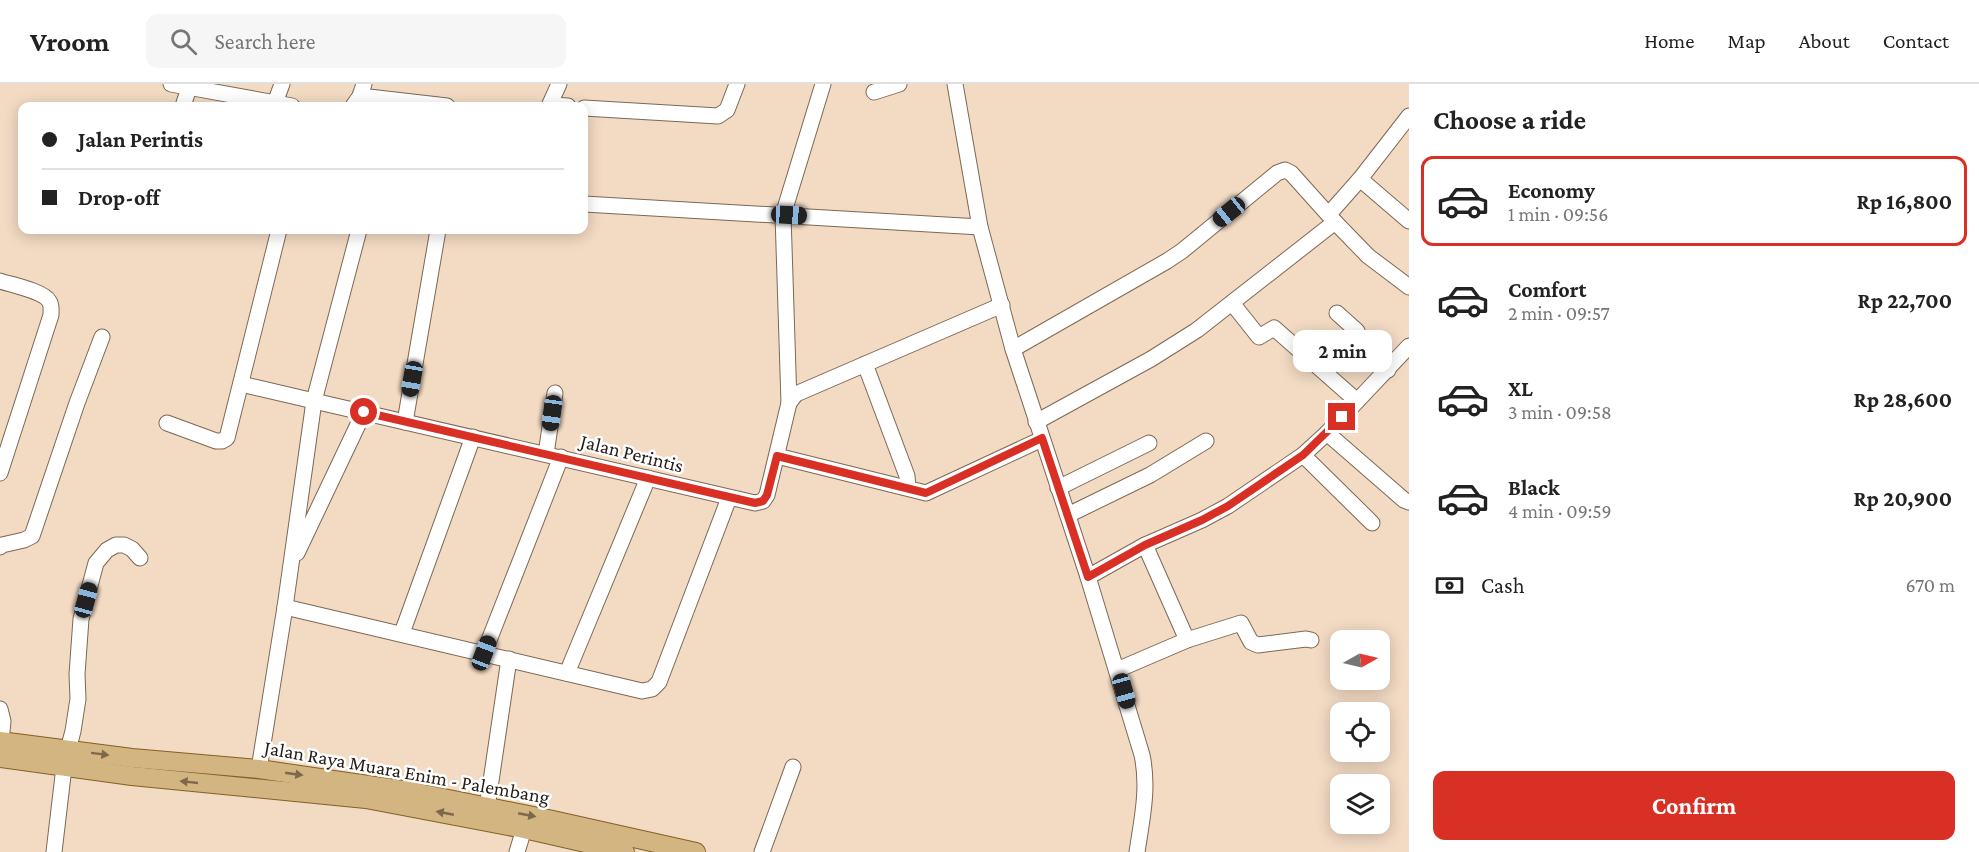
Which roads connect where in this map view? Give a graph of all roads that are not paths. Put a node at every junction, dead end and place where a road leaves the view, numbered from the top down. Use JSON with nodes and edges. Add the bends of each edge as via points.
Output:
{"nodes":[{"id":1,"x":282,"y":84,"type":"edge"},
{"id":2,"x":559,"y":84,"type":"edge"},
{"id":3,"x":737,"y":84,"type":"edge"},
{"id":4,"x":823,"y":84,"type":"edge"},
{"id":5,"x":898,"y":84,"type":"edge"},
{"id":6,"x":956,"y":84,"type":"edge"},
{"id":7,"x":177,"y":85,"type":"edge"},
{"id":8,"x":874,"y":92,"type":"dead end"},
{"id":9,"x":359,"y":96,"type":"edge"},
{"id":10,"x":182,"y":102,"type":"edge"},
{"id":11,"x":270,"y":102,"type":"edge"},
{"id":12,"x":275,"y":102,"type":"edge"},
{"id":13,"x":387,"y":102,"type":"edge"},
{"id":14,"x":552,"y":102,"type":"edge"},
{"id":15,"x":588,"y":108,"type":"edge"},
{"id":16,"x":1408,"y":118,"type":"edge"},
{"id":17,"x":1360,"y":179,"type":"junction"},
{"id":18,"x":588,"y":204,"type":"edge"},
{"id":19,"x":783,"y":215,"type":"junction"},
{"id":20,"x":1332,"y":218,"type":"junction"},
{"id":21,"x":1409,"y":221,"type":"edge"},
{"id":22,"x":981,"y":226,"type":"junction"},
{"id":23,"x":278,"y":234,"type":"edge"},
{"id":24,"x":358,"y":234,"type":"edge"},
{"id":25,"x":437,"y":234,"type":"edge"},
{"id":26,"x":0,"y":281,"type":"edge"},
{"id":27,"x":1409,"y":287,"type":"edge"},
{"id":28,"x":1232,"y":303,"type":"junction"},
{"id":29,"x":1002,"y":305,"type":"junction"},
{"id":30,"x":1337,"y":313,"type":"dead end"},
{"id":31,"x":102,"y":337,"type":"dead end"},
{"id":32,"x":1409,"y":346,"type":"edge"},
{"id":33,"x":1013,"y":349,"type":"junction"},
{"id":34,"x":865,"y":364,"type":"junction"},
{"id":35,"x":1388,"y":370,"type":"junction"},
{"id":36,"x":241,"y":384,"type":"junction"},
{"id":37,"x":555,"y":393,"type":"dead end"},
{"id":38,"x":314,"y":401,"type":"junction"},
{"id":39,"x":1358,"y":401,"type":"junction"},
{"id":40,"x":789,"y":403,"type":"junction"},
{"id":41,"x":364,"y":412,"type":"junction"},
{"id":42,"x":405,"y":422,"type":"junction"},
{"id":43,"x":1036,"y":422,"type":"junction"},
{"id":44,"x":167,"y":423,"type":"dead end"},
{"id":45,"x":1328,"y":433,"type":"junction"},
{"id":46,"x":473,"y":437,"type":"junction"},
{"id":47,"x":1042,"y":438,"type":"junction"},
{"id":48,"x":1206,"y":441,"type":"dead end"},
{"id":49,"x":1149,"y":443,"type":"dead end"},
{"id":50,"x":554,"y":455,"type":"junction"},
{"id":51,"x":1303,"y":455,"type":"junction"},
{"id":52,"x":777,"y":456,"type":"junction"},
{"id":53,"x":0,"y":473,"type":"edge"},
{"id":54,"x":648,"y":478,"type":"junction"},
{"id":55,"x":908,"y":487,"type":"junction"},
{"id":56,"x":1058,"y":488,"type":"junction"},
{"id":57,"x":729,"y":498,"type":"junction"},
{"id":58,"x":1409,"y":502,"type":"edge"},
{"id":59,"x":1068,"y":515,"type":"junction"},
{"id":60,"x":1372,"y":524,"type":"dead end"},
{"id":61,"x":1145,"y":545,"type":"junction"},
{"id":62,"x":0,"y":547,"type":"edge"},
{"id":63,"x":140,"y":558,"type":"dead end"},
{"id":64,"x":291,"y":567,"type":"junction"},
{"id":65,"x":1088,"y":577,"type":"junction"},
{"id":66,"x":285,"y":608,"type":"junction"},
{"id":67,"x":402,"y":633,"type":"junction"},
{"id":68,"x":1187,"y":640,"type":"junction"},
{"id":69,"x":1311,"y":640,"type":"dead end"},
{"id":70,"x":484,"y":653,"type":"junction"},
{"id":71,"x":509,"y":659,"type":"junction"},
{"id":72,"x":1117,"y":670,"type":"junction"},
{"id":73,"x":567,"y":673,"type":"junction"},
{"id":74,"x":0,"y":709,"type":"edge"},
{"id":75,"x":0,"y":747,"type":"edge"},
{"id":76,"x":66,"y":758,"type":"junction"},
{"id":77,"x":228,"y":766,"type":"junction"},
{"id":78,"x":793,"y":766,"type":"dead end"},
{"id":79,"x":259,"y":769,"type":"junction"},
{"id":80,"x":228,"y":786,"type":"junction"},
{"id":81,"x":487,"y":807,"type":"junction"},
{"id":82,"x":525,"y":829,"type":"junction"},
{"id":83,"x":54,"y":852,"type":"edge"},
{"id":84,"x":517,"y":852,"type":"edge"},
{"id":85,"x":626,"y":852,"type":"edge"},
{"id":86,"x":696,"y":852,"type":"edge"},
{"id":87,"x":762,"y":852,"type":"edge"},
{"id":88,"x":1137,"y":852,"type":"edge"}],
"edges":[{"from":1,"to":12,"type":"street"},
{"from":2,"to":14,"type":"street"},
{"from":3,"to":15,"type":"street","via":[[727,110],[718,116]]},
{"from":4,"to":19,"type":"street","name":"Jalan Perintis"},
{"from":5,"to":8,"type":"street"},
{"from":6,"to":22,"type":"street"},
{"from":7,"to":10,"type":"street"},
{"from":7,"to":11,"type":"street"},
{"from":9,"to":13,"type":"street"},
{"from":16,"to":17,"type":"street"},
{"from":17,"to":20,"type":"street"},
{"from":17,"to":21,"type":"street"},
{"from":18,"to":19,"type":"street"},
{"from":19,"to":22,"type":"street"},
{"from":19,"to":40,"type":"street","name":"Jalan Perintis"},
{"from":20,"to":27,"type":"street","via":[[1377,263]]},
{"from":20,"to":28,"type":"street"},
{"from":20,"to":33,"type":"street","via":[[1291,173],[1276,173],[1182,251]]},
{"from":22,"to":29,"type":"street"},
{"from":23,"to":36,"type":"street"},
{"from":24,"to":38,"type":"street"},
{"from":25,"to":42,"type":"street"},
{"from":26,"to":53,"type":"street","via":[[40,294],[48,298],[51,306]]},
{"from":28,"to":39,"type":"street","via":[[1259,338],[1274,328]]},
{"from":28,"to":43,"type":"street","via":[[1177,344]]},
{"from":29,"to":33,"type":"street"},
{"from":29,"to":34,"type":"street"},
{"from":30,"to":35,"type":"street","via":[[1357,330],[1364,347]]},
{"from":31,"to":62,"type":"street","via":[[32,536]]},
{"from":32,"to":35,"type":"street"},
{"from":33,"to":43,"type":"street"},
{"from":34,"to":40,"type":"street","via":[[802,391]]},
{"from":34,"to":55,"type":"street"},
{"from":35,"to":39,"type":"street"},
{"from":36,"to":38,"type":"street","name":"Jalan Perintis"},
{"from":36,"to":44,"type":"street","via":[[230,432],[222,441]]},
{"from":37,"to":50,"type":"street"},
{"from":38,"to":41,"type":"street","name":"Jalan Perintis"},
{"from":38,"to":64,"type":"street"},
{"from":39,"to":45,"type":"street"},
{"from":40,"to":52,"type":"street","name":"Jalan Perintis"},
{"from":41,"to":42,"type":"street","name":"Jalan Perintis"},
{"from":41,"to":64,"type":"street"},
{"from":42,"to":46,"type":"street","name":"Jalan Perintis"},
{"from":43,"to":47,"type":"street"},
{"from":45,"to":51,"type":"street"},
{"from":45,"to":58,"type":"street"},
{"from":46,"to":50,"type":"street","name":"Jalan Perintis"},
{"from":46,"to":67,"type":"street"},
{"from":47,"to":55,"type":"street","via":[[929,492]]},
{"from":47,"to":56,"type":"street"},
{"from":48,"to":59,"type":"street","via":[[1150,475]]},
{"from":49,"to":56,"type":"street"},
{"from":50,"to":54,"type":"street","name":"Jalan Perintis"},
{"from":50,"to":70,"type":"street"},
{"from":51,"to":60,"type":"street"},
{"from":51,"to":61,"type":"street","via":[[1228,506]]},
{"from":52,"to":55,"type":"street"},
{"from":52,"to":57,"type":"street","name":"Jalan Perintis","via":[[765,499],[755,503]]},
{"from":54,"to":57,"type":"street","name":"Jalan Perintis"},
{"from":54,"to":73,"type":"street"},
{"from":56,"to":59,"type":"street"},
{"from":57,"to":73,"type":"street","via":[[657,685],[642,691]]},
{"from":59,"to":65,"type":"street"},
{"from":61,"to":65,"type":"street"},
{"from":61,"to":68,"type":"street"},
{"from":63,"to":76,"type":"street","via":[[132,549],[116,545],[96,563],[81,619],[78,699]]},
{"from":64,"to":66,"type":"street"},
{"from":65,"to":72,"type":"street"},
{"from":66,"to":67,"type":"street"},
{"from":66,"to":79,"type":"street"},
{"from":67,"to":70,"type":"street"},
{"from":68,"to":69,"type":"street","via":[[1241,623],[1251,642],[1258,645]]},
{"from":68,"to":72,"type":"street"},
{"from":70,"to":71,"type":"street"},
{"from":71,"to":73,"type":"street"},
{"from":71,"to":81,"type":"street"},
{"from":72,"to":88,"type":"street","via":[[1145,770],[1146,796]]},
{"from":74,"to":75,"type":"street"},
{"from":75,"to":76,"type":"main road","name":"Jalan Raya Muara Enim - Palembang"},
{"from":76,"to":77,"type":"main road","name":"Jalan Raya Muara Enim - Palembang","one_way":true},
{"from":80,"to":76,"type":"main road","name":"Jalan Raya Muara Enim - Palembang","one_way":true},
{"from":76,"to":83,"type":"street"},
{"from":77,"to":79,"type":"main road","name":"Jalan Raya Muara Enim - Palembang"},
{"from":77,"to":80,"type":"main road"},
{"from":78,"to":87,"type":"street"},
{"from":79,"to":81,"type":"main road","name":"Jalan Raya Muara Enim - Palembang","one_way":true},
{"from":82,"to":80,"type":"main road","name":"Jalan Raya Muara Enim - Palembang","one_way":true,"via":[[366,799]]},
{"from":81,"to":86,"type":"main road","name":"Jalan Raya Muara Enim - Palembang","one_way":true},
{"from":82,"to":84,"type":"street"},
{"from":82,"to":85,"type":"main road","name":"Jalan Raya Muara Enim - Palembang"}]}
